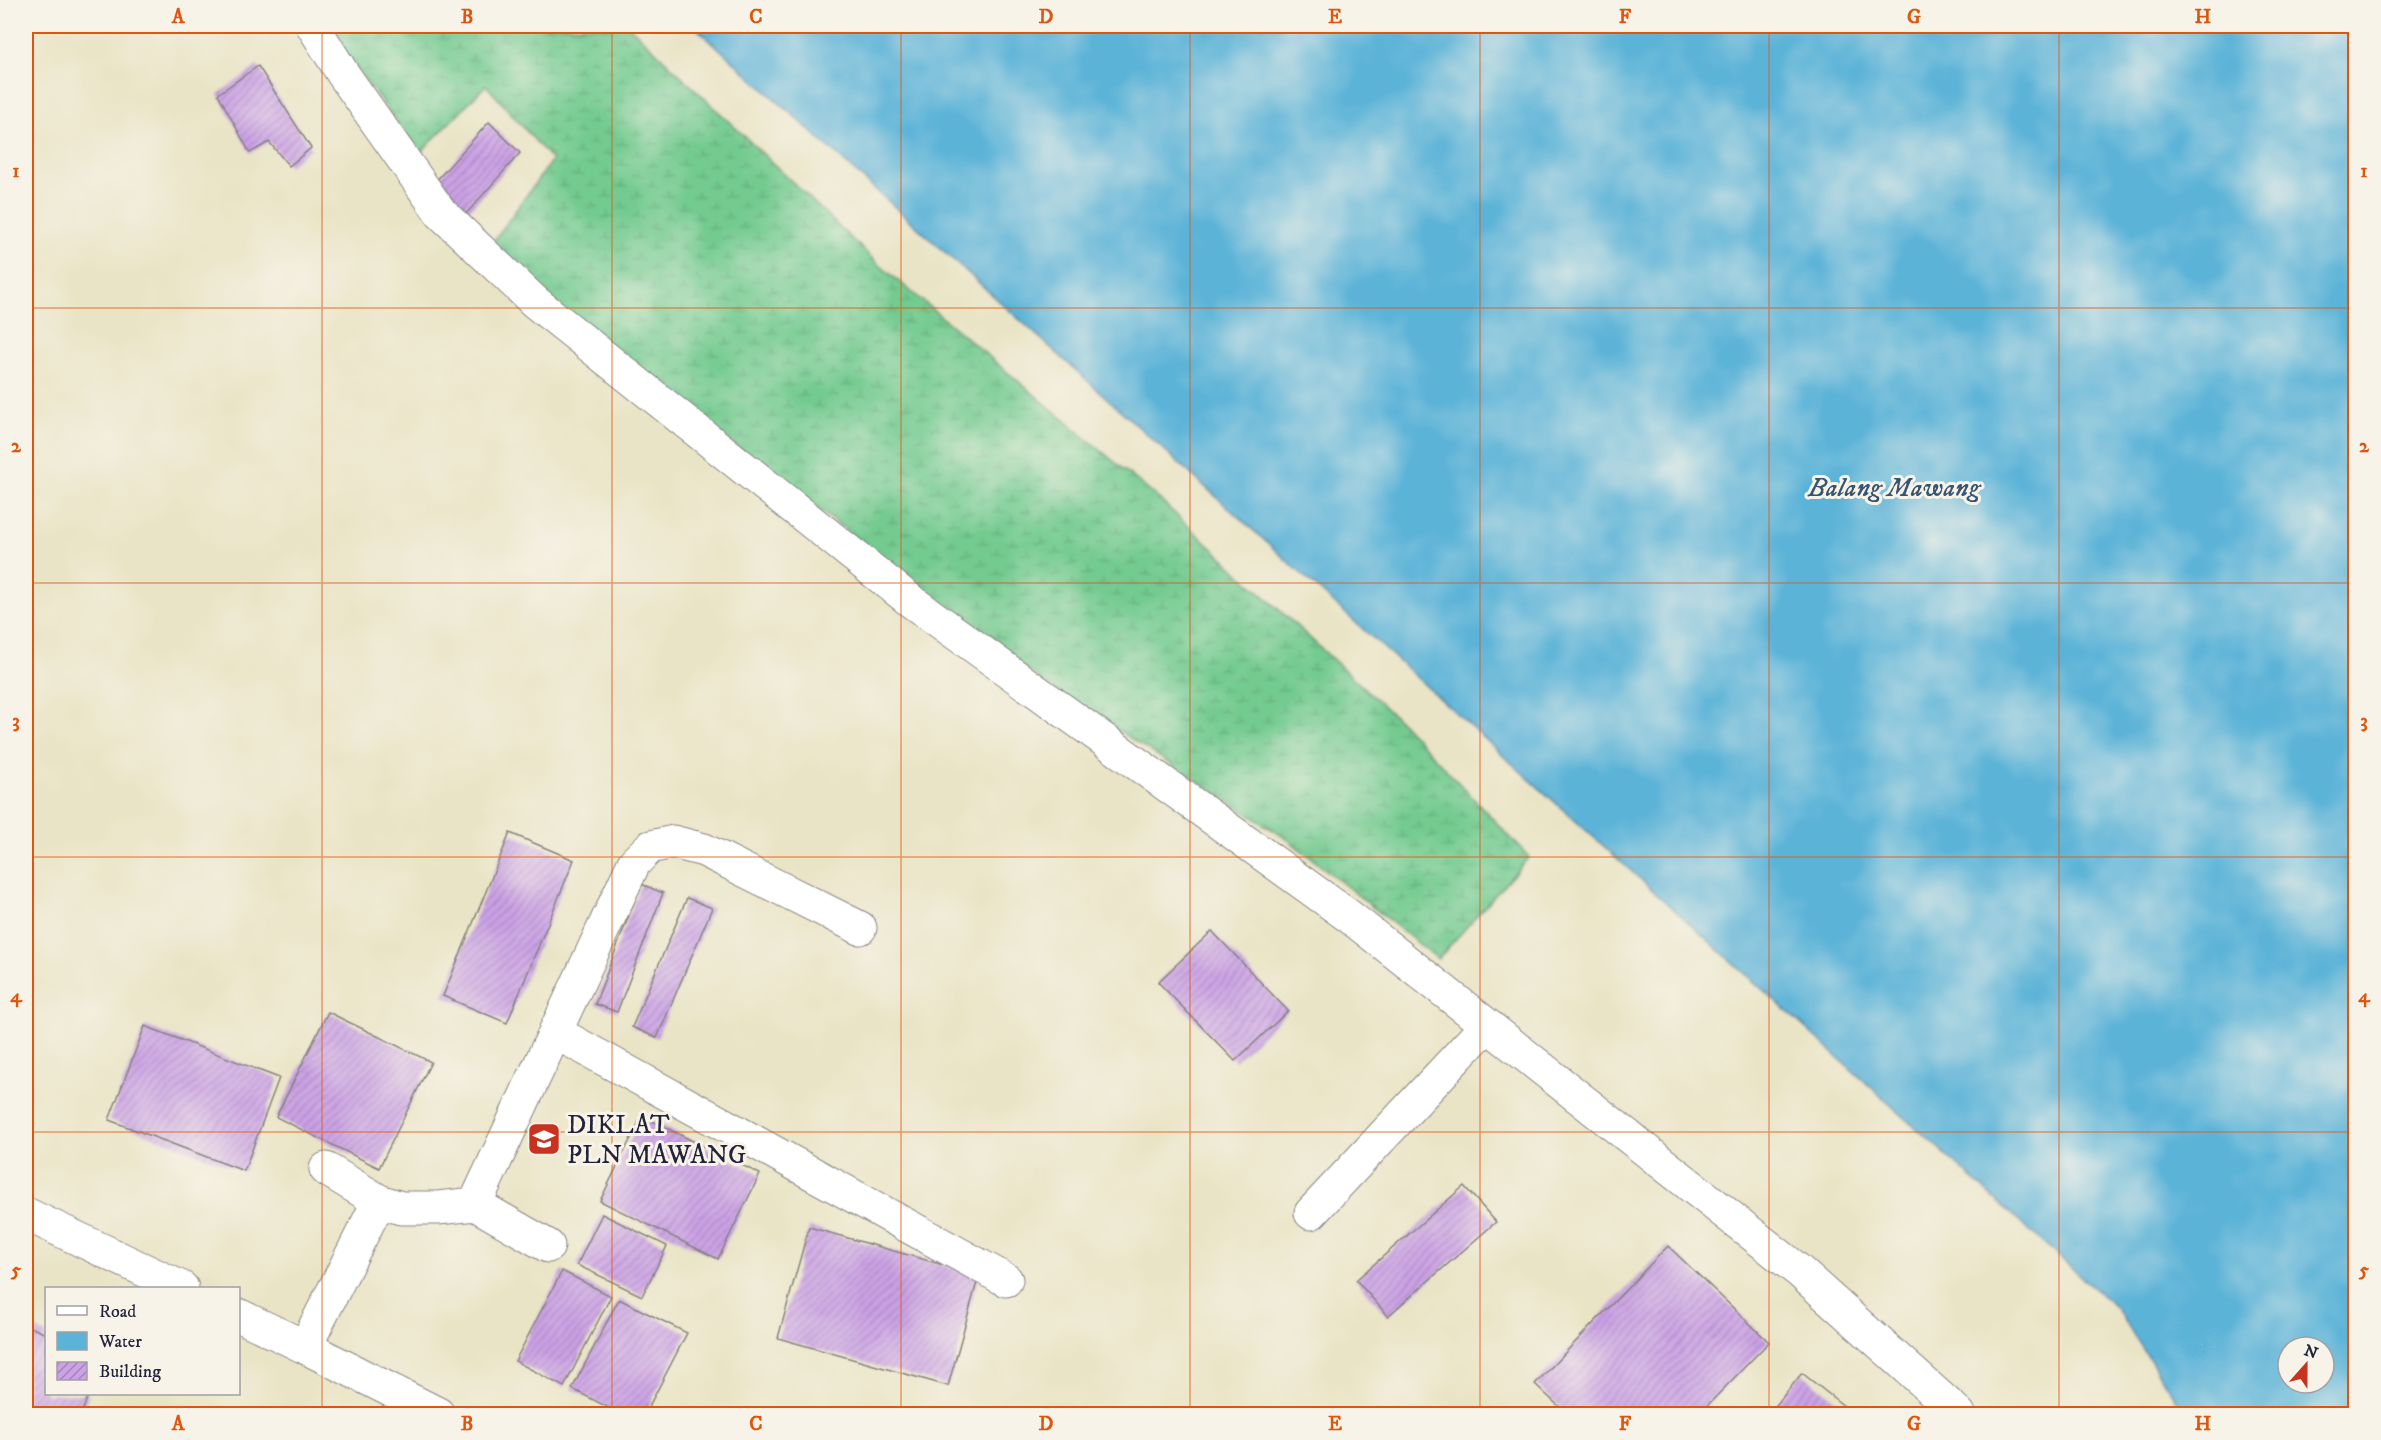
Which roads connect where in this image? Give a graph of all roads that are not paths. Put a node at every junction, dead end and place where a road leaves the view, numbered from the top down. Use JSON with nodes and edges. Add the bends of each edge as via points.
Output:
{"nodes":[{"id":1,"x":313,"y":26,"type":"edge"},
{"id":2,"x":860,"y":928,"type":"dead end"},
{"id":3,"x":1487,"y":1025,"type":"junction"},
{"id":4,"x":555,"y":1032,"type":"junction"},
{"id":5,"x":326,"y":1169,"type":"dead end"},
{"id":6,"x":379,"y":1201,"type":"junction"},
{"id":7,"x":475,"y":1204,"type":"junction"},
{"id":8,"x":1311,"y":1213,"type":"dead end"},
{"id":9,"x":26,"y":1214,"type":"edge"},
{"id":10,"x":548,"y":1246,"type":"dead end"},
{"id":11,"x":1006,"y":1280,"type":"dead end"},
{"id":12,"x":180,"y":1287,"type":"edge"},
{"id":13,"x":240,"y":1316,"type":"edge"},
{"id":14,"x":305,"y":1347,"type":"junction"},
{"id":15,"x":438,"y":1414,"type":"edge"},
{"id":16,"x":1959,"y":1414,"type":"edge"}],
"edges":[{"from":1,"to":3,"type":"street","via":[[441,213],[535,302],[911,601],[1350,917]]},
{"from":2,"to":4,"type":"street","via":[[704,850],[674,842],[650,847],[634,863]]},
{"from":3,"to":8,"type":"street"},
{"from":3,"to":16,"type":"street","via":[[1800,1271]]},
{"from":4,"to":7,"type":"street"},
{"from":4,"to":11,"type":"street"},
{"from":5,"to":6,"type":"street"},
{"from":6,"to":7,"type":"street","via":[[401,1208]]},
{"from":6,"to":14,"type":"street"},
{"from":7,"to":10,"type":"street"},
{"from":9,"to":12,"type":"street"},
{"from":13,"to":14,"type":"street"},
{"from":14,"to":15,"type":"street"}]}
